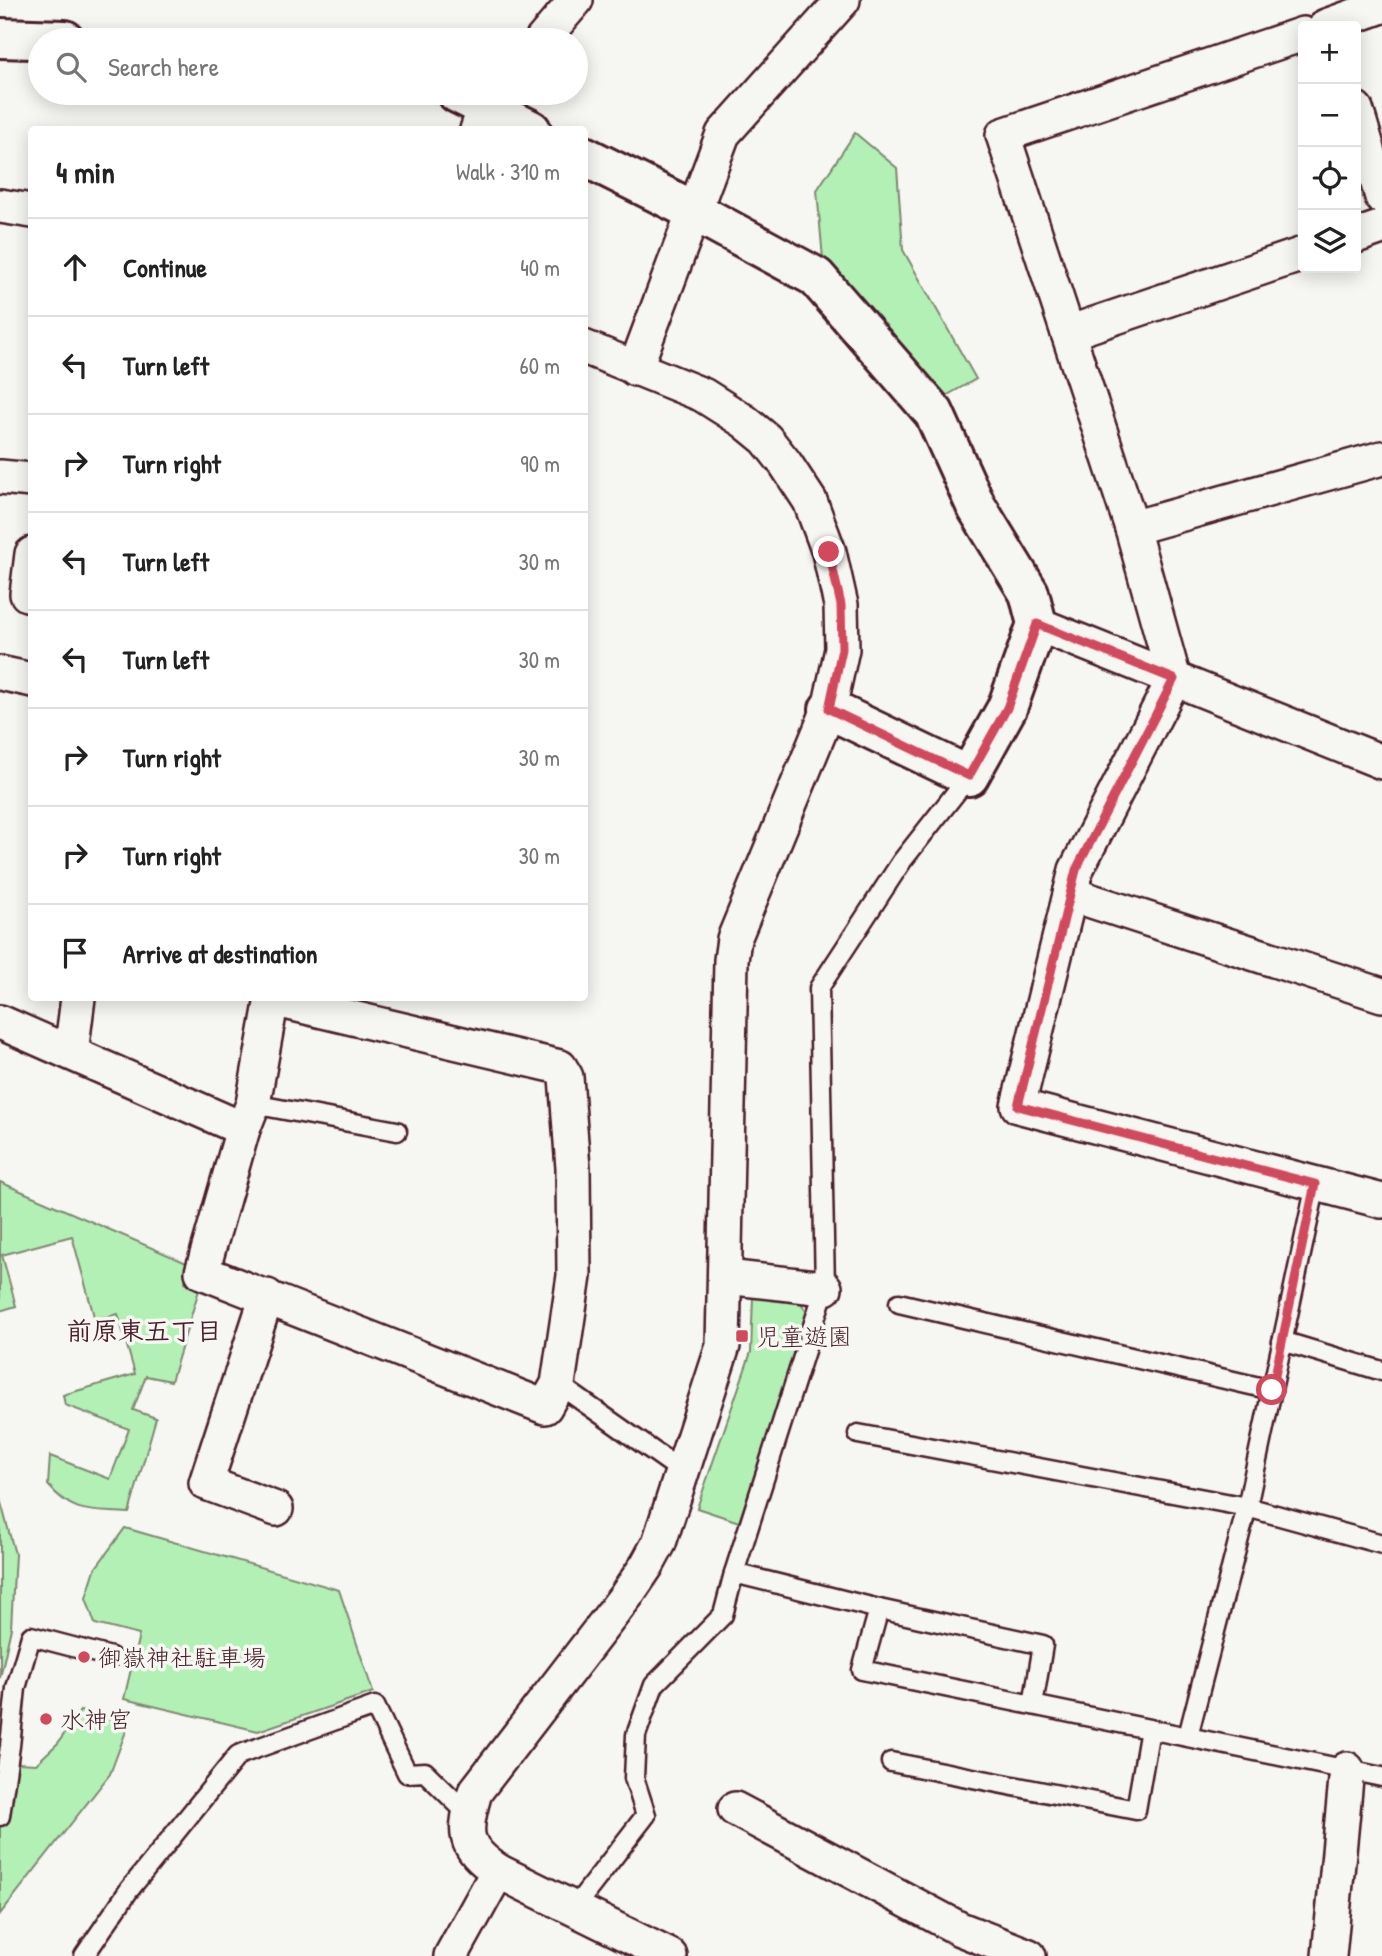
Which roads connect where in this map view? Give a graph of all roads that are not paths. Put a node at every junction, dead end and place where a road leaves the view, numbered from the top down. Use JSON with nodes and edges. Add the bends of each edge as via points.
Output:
{"nodes":[{"id":1,"x":576,"y":0,"type":"edge"},
{"id":2,"x":843,"y":0,"type":"edge"},
{"id":3,"x":1382,"y":6,"type":"edge"},
{"id":4,"x":1342,"y":21,"type":"edge"},
{"id":5,"x":552,"y":28,"type":"edge"},
{"id":6,"x":1298,"y":36,"type":"edge"},
{"id":7,"x":0,"y":38,"type":"edge"},
{"id":8,"x":28,"y":39,"type":"edge"},
{"id":9,"x":479,"y":105,"type":"edge"},
{"id":10,"x":1361,"y":125,"type":"edge"},
{"id":11,"x":523,"y":126,"type":"edge"},
{"id":12,"x":588,"y":158,"type":"edge"},
{"id":13,"x":1382,"y":197,"type":"edge"},
{"id":14,"x":0,"y":206,"type":"edge"},
{"id":15,"x":28,"y":210,"type":"edge"},
{"id":16,"x":694,"y":211,"type":"junction"},
{"id":17,"x":1382,"y":227,"type":"edge"},
{"id":18,"x":1361,"y":234,"type":"edge"},
{"id":19,"x":1298,"y":256,"type":"edge"},
{"id":20,"x":1068,"y":333,"type":"junction"},
{"id":21,"x":588,"y":349,"type":"edge"},
{"id":22,"x":635,"y":369,"type":"junction"},
{"id":23,"x":1382,"y":458,"type":"edge"},
{"id":24,"x":0,"y":477,"type":"edge"},
{"id":25,"x":28,"y":480,"type":"edge"},
{"id":26,"x":1132,"y":528,"type":"junction"},
{"id":27,"x":1037,"y":624,"type":"junction"},
{"id":28,"x":0,"y":673,"type":"edge"},
{"id":29,"x":28,"y":679,"type":"edge"},
{"id":30,"x":1174,"y":679,"type":"junction"},
{"id":31,"x":829,"y":709,"type":"junction"},
{"id":32,"x":1382,"y":762,"type":"edge"},
{"id":33,"x":969,"y":776,"type":"junction"},
{"id":34,"x":1070,"y":894,"type":"junction"},
{"id":35,"x":1382,"y":995,"type":"edge"},
{"id":36,"x":78,"y":1001,"type":"edge"},
{"id":37,"x":271,"y":1001,"type":"edge"},
{"id":38,"x":285,"y":1001,"type":"edge"},
{"id":39,"x":0,"y":1022,"type":"edge"},
{"id":40,"x":71,"y":1053,"type":"junction"},
{"id":41,"x":248,"y":1117,"type":"junction"},
{"id":42,"x":397,"y":1131,"type":"dead end"},
{"id":43,"x":1315,"y":1184,"type":"junction"},
{"id":44,"x":1382,"y":1200,"type":"edge"},
{"id":45,"x":726,"y":1277,"type":"junction"},
{"id":46,"x":825,"y":1288,"type":"junction"},
{"id":47,"x":267,"y":1296,"type":"junction"},
{"id":48,"x":899,"y":1303,"type":"dead end"},
{"id":49,"x":1282,"y":1341,"type":"junction"},
{"id":50,"x":1382,"y":1371,"type":"edge"},
{"id":51,"x":558,"y":1384,"type":"junction"},
{"id":52,"x":1272,"y":1390,"type":"junction"},
{"id":53,"x":858,"y":1434,"type":"dead end"},
{"id":54,"x":683,"y":1472,"type":"junction"},
{"id":55,"x":1247,"y":1507,"type":"junction"},
{"id":56,"x":276,"y":1509,"type":"dead end"},
{"id":57,"x":1382,"y":1544,"type":"edge"},
{"id":58,"x":734,"y":1573,"type":"junction"},
{"id":59,"x":879,"y":1609,"type":"junction"},
{"id":60,"x":111,"y":1657,"type":"dead end"},
{"id":61,"x":1033,"y":1705,"type":"junction"},
{"id":62,"x":1150,"y":1729,"type":"junction"},
{"id":63,"x":1188,"y":1736,"type":"junction"},
{"id":64,"x":891,"y":1762,"type":"dead end"},
{"id":65,"x":1347,"y":1769,"type":"junction"},
{"id":66,"x":1382,"y":1777,"type":"edge"},
{"id":67,"x":735,"y":1810,"type":"dead end"},
{"id":68,"x":468,"y":1814,"type":"junction"},
{"id":69,"x":0,"y":1816,"type":"edge"},
{"id":70,"x":498,"y":1871,"type":"junction"},
{"id":71,"x":573,"y":1908,"type":"junction"},
{"id":72,"x":654,"y":1952,"type":"edge"},
{"id":73,"x":84,"y":1956,"type":"edge"},
{"id":74,"x":451,"y":1956,"type":"edge"},
{"id":75,"x":1029,"y":1956,"type":"edge"},
{"id":76,"x":1329,"y":1956,"type":"edge"}],
"edges":[{"from":1,"to":5,"type":"street"},
{"from":2,"to":16,"type":"street","via":[[723,134]]},
{"from":3,"to":4,"type":"street"},
{"from":6,"to":20,"type":"street","via":[[1003,135]]},
{"from":7,"to":8,"type":"street"},
{"from":9,"to":11,"type":"street"},
{"from":10,"to":13,"type":"street"},
{"from":12,"to":16,"type":"street"},
{"from":14,"to":15,"type":"street"},
{"from":16,"to":22,"type":"street"},
{"from":16,"to":27,"type":"street","via":[[816,277],[934,413],[976,506],[1029,593]]},
{"from":17,"to":18,"type":"street"},
{"from":19,"to":20,"type":"street"},
{"from":20,"to":26,"type":"street"},
{"from":21,"to":22,"type":"street"},
{"from":22,"to":31,"type":"street","via":[[704,396],[744,421],[766,439],[810,501],[829,552],[841,605],[842,649]]},
{"from":23,"to":26,"type":"street"},
{"from":24,"to":25,"type":"street"},
{"from":26,"to":30,"type":"street"},
{"from":27,"to":30,"type":"street"},
{"from":27,"to":33,"type":"street","via":[[1007,708]]},
{"from":28,"to":29,"type":"street"},
{"from":30,"to":32,"type":"street"},
{"from":30,"to":34,"type":"street","via":[[1076,870]]},
{"from":31,"to":33,"type":"street"},
{"from":31,"to":45,"type":"street","via":[[734,939]]},
{"from":33,"to":46,"type":"lane","via":[[902,861],[819,988]]},
{"from":34,"to":35,"type":"street"},
{"from":34,"to":43,"type":"street","via":[[1018,1106]]},
{"from":36,"to":40,"type":"street"},
{"from":37,"to":41,"type":"street"},
{"from":38,"to":51,"type":"street","via":[[560,1067],[566,1077],[573,1168],[574,1276]]},
{"from":39,"to":40,"type":"street"},
{"from":40,"to":41,"type":"street"},
{"from":41,"to":42,"type":"lane"},
{"from":41,"to":47,"type":"street","via":[[202,1272]]},
{"from":43,"to":44,"type":"street"},
{"from":43,"to":49,"type":"lane"},
{"from":45,"to":46,"type":"street"},
{"from":45,"to":54,"type":"street","via":[[723,1346]]},
{"from":46,"to":58,"type":"lane"},
{"from":47,"to":51,"type":"street","via":[[545,1407]]},
{"from":47,"to":56,"type":"street","via":[[206,1483]]},
{"from":48,"to":52,"type":"lane"},
{"from":49,"to":50,"type":"lane"},
{"from":49,"to":52,"type":"lane"},
{"from":51,"to":54,"type":"lane"},
{"from":52,"to":55,"type":"lane"},
{"from":53,"to":55,"type":"lane"},
{"from":54,"to":68,"type":"street","via":[[647,1565],[475,1792]]},
{"from":55,"to":57,"type":"lane"},
{"from":55,"to":63,"type":"lane"},
{"from":58,"to":59,"type":"lane"},
{"from":58,"to":71,"type":"lane","via":[[723,1615],[654,1685],[636,1735],[634,1778],[646,1815]]},
{"from":59,"to":61,"type":"lane","via":[[1043,1645]]},
{"from":59,"to":61,"type":"lane","via":[[862,1670]]},
{"from":60,"to":69,"type":"lane","via":[[31,1636],[16,1688]]},
{"from":61,"to":62,"type":"lane"},
{"from":62,"to":63,"type":"lane"},
{"from":62,"to":64,"type":"lane","via":[[1136,1810]]},
{"from":63,"to":65,"type":"lane"},
{"from":65,"to":66,"type":"lane"},
{"from":65,"to":76,"type":"street"},
{"from":67,"to":75,"type":"street","via":[[960,1929]]},
{"from":68,"to":70,"type":"street","via":[[470,1846]]},
{"from":68,"to":73,"type":"lane","via":[[425,1772],[407,1773],[375,1706],[237,1755],[129,1891]]},
{"from":70,"to":71,"type":"street"},
{"from":70,"to":74,"type":"street"},
{"from":71,"to":72,"type":"street"}]}
